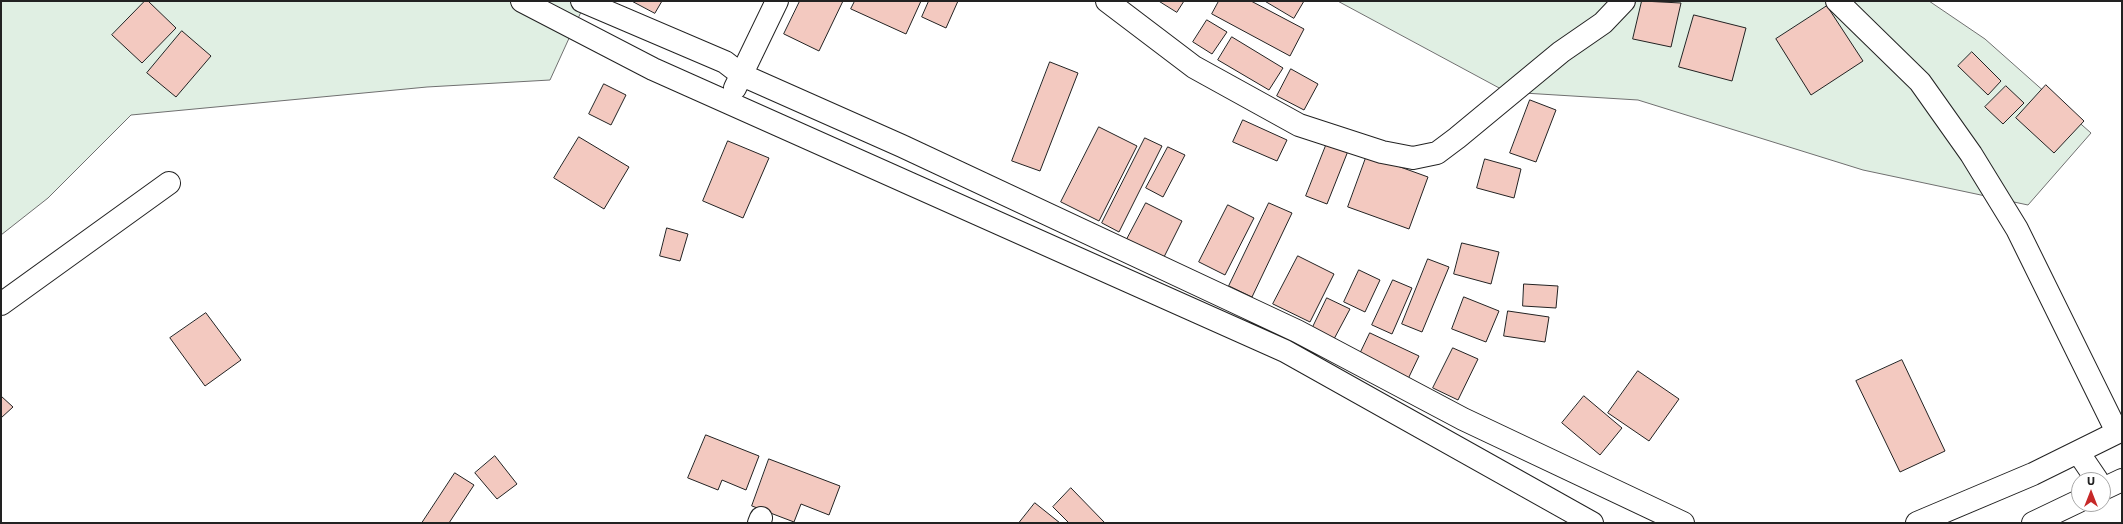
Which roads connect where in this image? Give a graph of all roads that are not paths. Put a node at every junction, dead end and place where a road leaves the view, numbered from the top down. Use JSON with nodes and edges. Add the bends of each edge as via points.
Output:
{"nodes":[{"id":1,"x":522,"y":1,"type":"edge"},
{"id":2,"x":582,"y":1,"type":"edge"},
{"id":3,"x":778,"y":1,"type":"edge"},
{"id":4,"x":1106,"y":1,"type":"edge"},
{"id":5,"x":1624,"y":1,"type":"edge"},
{"id":6,"x":1837,"y":1,"type":"edge"},
{"id":7,"x":742,"y":75,"type":"junction"},
{"id":8,"x":727,"y":102,"type":"junction"},
{"id":9,"x":169,"y":183,"type":"dead end"},
{"id":10,"x":1,"y":304,"type":"edge"},
{"id":11,"x":2120,"y":431,"type":"edge"},
{"id":12,"x":2078,"y":452,"type":"junction"},
{"id":13,"x":2092,"y":472,"type":"edge"},
{"id":14,"x":2122,"y":480,"type":"edge"},
{"id":15,"x":2111,"y":485,"type":"edge"},
{"id":16,"x":2071,"y":505,"type":"edge"},
{"id":17,"x":1592,"y":523,"type":"edge"},
{"id":18,"x":1683,"y":523,"type":"edge"},
{"id":19,"x":1917,"y":523,"type":"edge"},
{"id":20,"x":2033,"y":523,"type":"edge"}],
"edges":[{"from":1,"to":8,"type":"street","via":[[653,69]]},
{"from":2,"to":7,"type":"street","via":[[725,62]]},
{"from":3,"to":7,"type":"street"},
{"from":4,"to":5,"type":"street","via":[[1194,67],[1299,125],[1382,152],[1412,158],[1437,153],[1561,52],[1603,23]]},
{"from":6,"to":11,"type":"street","via":[[1920,82],[1971,154],[2017,229]]},
{"from":7,"to":8,"type":"street"},
{"from":7,"to":18,"type":"street","via":[[909,149],[1297,331],[1463,420]]},
{"from":8,"to":17,"type":"street","via":[[1285,351]]},
{"from":9,"to":10,"type":"street"},
{"from":11,"to":12,"type":"street"},
{"from":12,"to":13,"type":"street"},
{"from":12,"to":19,"type":"street"},
{"from":14,"to":15,"type":"street"},
{"from":16,"to":20,"type":"street"}]}
